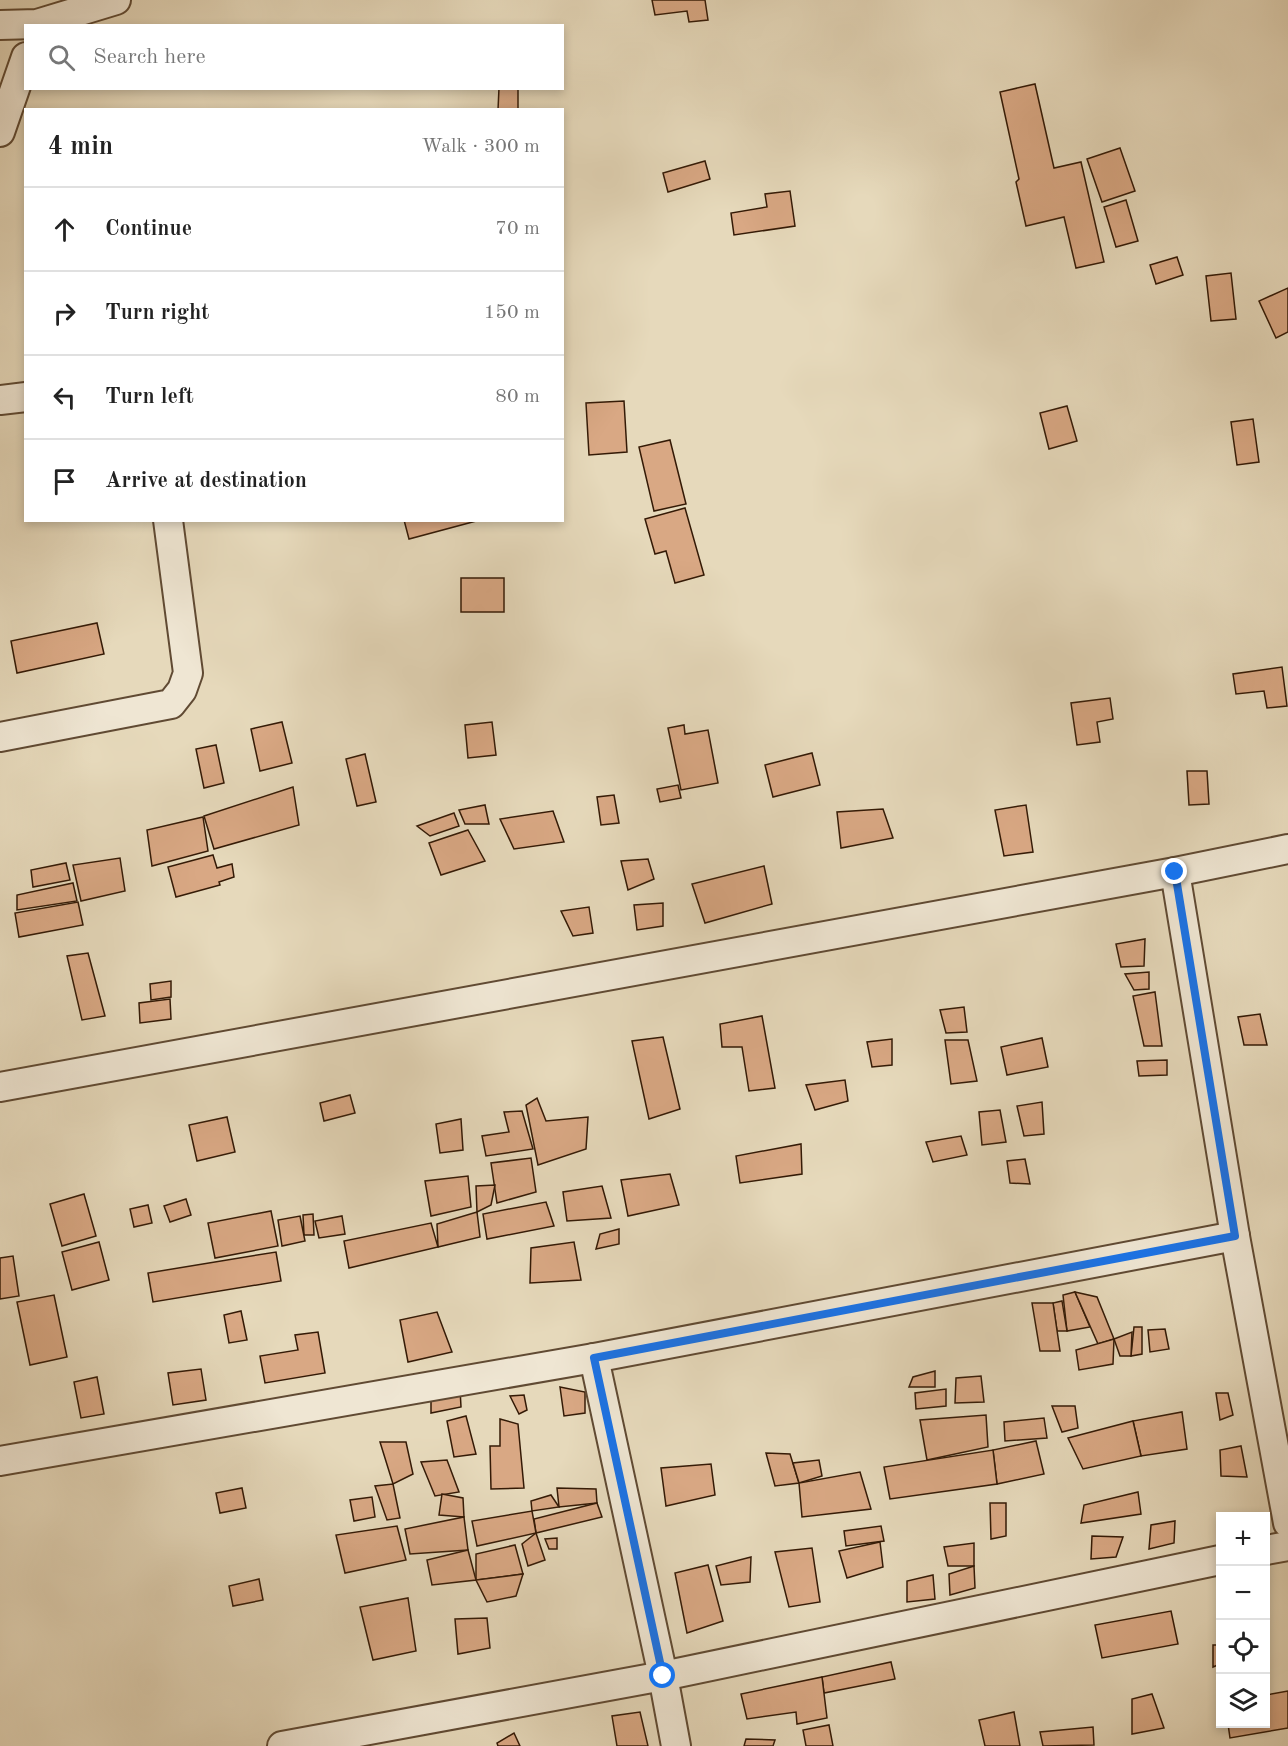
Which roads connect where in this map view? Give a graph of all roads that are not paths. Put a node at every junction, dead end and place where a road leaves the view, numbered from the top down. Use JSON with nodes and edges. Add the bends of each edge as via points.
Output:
{"nodes":[{"id":1,"x":116,"y":0,"type":"edge"},
{"id":2,"x":40,"y":24,"type":"edge"},
{"id":3,"x":0,"y":25,"type":"edge"},
{"id":4,"x":24,"y":25,"type":"edge"},
{"id":5,"x":24,"y":63,"type":"edge"},
{"id":6,"x":0,"y":132,"type":"edge"},
{"id":7,"x":24,"y":397,"type":"edge"},
{"id":8,"x":0,"y":400,"type":"edge"},
{"id":9,"x":168,"y":522,"type":"edge"},
{"id":10,"x":0,"y":737,"type":"edge"},
{"id":11,"x":1288,"y":849,"type":"edge"},
{"id":12,"x":1175,"y":872,"type":"junction"},
{"id":13,"x":0,"y":1087,"type":"edge"},
{"id":14,"x":1235,"y":1236,"type":"junction"},
{"id":15,"x":594,"y":1358,"type":"junction"},
{"id":16,"x":0,"y":1461,"type":"edge"},
{"id":17,"x":1288,"y":1523,"type":"edge"},
{"id":18,"x":1288,"y":1546,"type":"edge"},
{"id":19,"x":1270,"y":1549,"type":"edge"},
{"id":20,"x":1216,"y":1561,"type":"edge"},
{"id":21,"x":663,"y":1676,"type":"junction"},
{"id":22,"x":282,"y":1746,"type":"edge"},
{"id":23,"x":676,"y":1746,"type":"edge"}],
"edges":[{"from":1,"to":2,"type":"street"},
{"from":3,"to":4,"type":"street"},
{"from":5,"to":6,"type":"street"},
{"from":7,"to":8,"type":"street"},
{"from":9,"to":10,"type":"street","via":[[188,673],[182,690],[171,704]]},
{"from":11,"to":12,"type":"street"},
{"from":12,"to":13,"type":"street"},
{"from":12,"to":14,"type":"street"},
{"from":14,"to":15,"type":"street"},
{"from":14,"to":17,"type":"street"},
{"from":15,"to":16,"type":"street"},
{"from":15,"to":21,"type":"street"},
{"from":18,"to":19,"type":"street"},
{"from":20,"to":21,"type":"street"},
{"from":21,"to":22,"type":"street"},
{"from":21,"to":23,"type":"street"}]}
